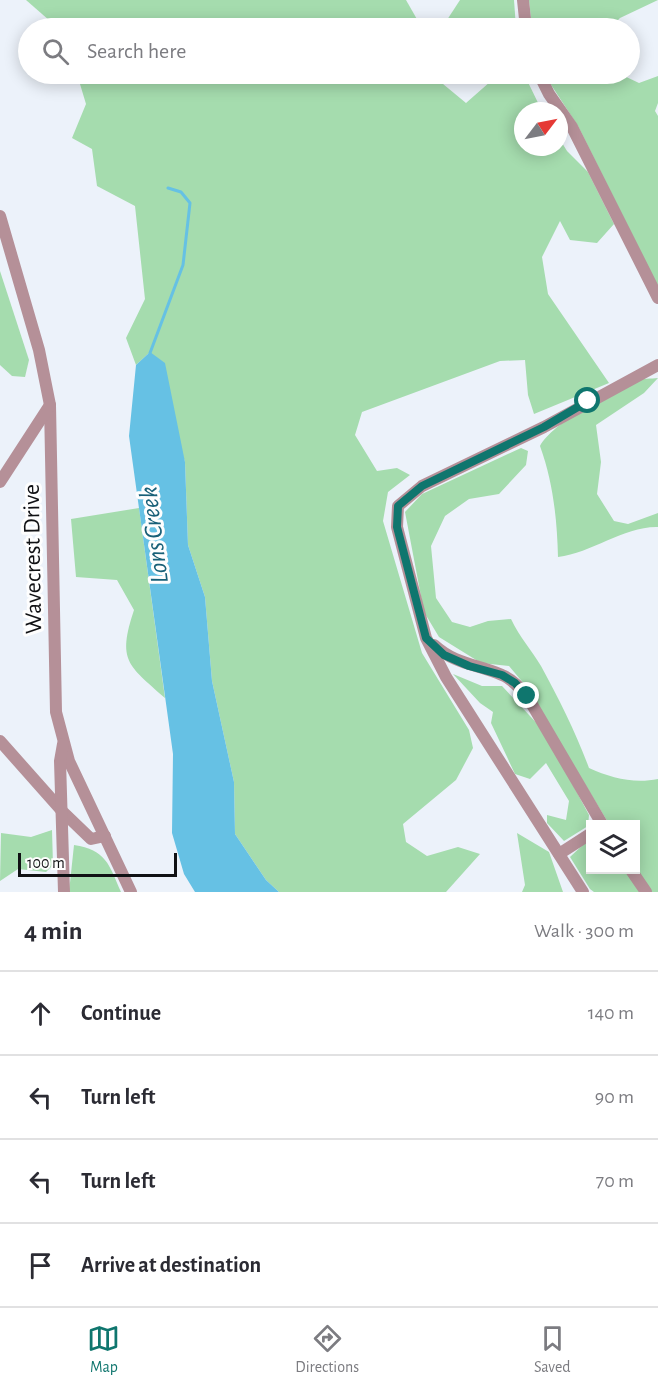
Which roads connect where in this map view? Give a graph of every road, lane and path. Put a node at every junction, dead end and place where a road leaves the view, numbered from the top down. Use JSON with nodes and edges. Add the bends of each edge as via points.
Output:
{"nodes":[{"id":1,"x":523,"y":0,"type":"edge"},
{"id":2,"x":525,"y":18,"type":"edge"},
{"id":3,"x":544,"y":84,"type":"edge"},
{"id":4,"x":0,"y":216,"type":"edge"},
{"id":5,"x":3,"y":234,"type":"edge"},
{"id":6,"x":658,"y":298,"type":"edge"},
{"id":7,"x":658,"y":365,"type":"edge"},
{"id":8,"x":50,"y":405,"type":"junction"},
{"id":9,"x":0,"y":482,"type":"edge"},
{"id":10,"x":426,"y":638,"type":"junction"},
{"id":11,"x":63,"y":740,"type":"junction"},
{"id":12,"x":0,"y":741,"type":"edge"},
{"id":13,"x":63,"y":812,"type":"junction"},
{"id":14,"x":599,"y":820,"type":"edge"},
{"id":15,"x":105,"y":837,"type":"junction"},
{"id":16,"x":586,"y":837,"type":"edge"},
{"id":17,"x":559,"y":854,"type":"junction"},
{"id":18,"x":634,"y":874,"type":"edge"},
{"id":19,"x":64,"y":892,"type":"edge"},
{"id":20,"x":131,"y":892,"type":"edge"},
{"id":21,"x":583,"y":892,"type":"edge"},
{"id":22,"x":646,"y":892,"type":"edge"}],
"edges":[{"from":1,"to":2,"type":"street"},
{"from":3,"to":6,"type":"street","via":[[572,127]]},
{"from":4,"to":5,"type":"street","name":"Wavecrest Drive"},
{"from":5,"to":8,"type":"street","name":"Wavecrest Drive","via":[[39,350]]},
{"from":7,"to":10,"type":"street","via":[[544,427],[422,486],[398,506],[397,527]]},
{"from":8,"to":9,"type":"street"},
{"from":8,"to":11,"type":"street","name":"Wavecrest Drive","via":[[56,712]]},
{"from":10,"to":14,"type":"street","via":[[444,655],[515,683],[527,696]]},
{"from":10,"to":17,"type":"street"},
{"from":11,"to":13,"type":"street"},
{"from":11,"to":15,"type":"street","name":"Wavecrest Drive"},
{"from":12,"to":13,"type":"street"},
{"from":13,"to":15,"type":"street","via":[[91,839]]},
{"from":13,"to":19,"type":"street"},
{"from":15,"to":20,"type":"street","name":"Wavecrest Drive"},
{"from":16,"to":17,"type":"street"},
{"from":17,"to":21,"type":"street"},
{"from":18,"to":22,"type":"street"}]}
